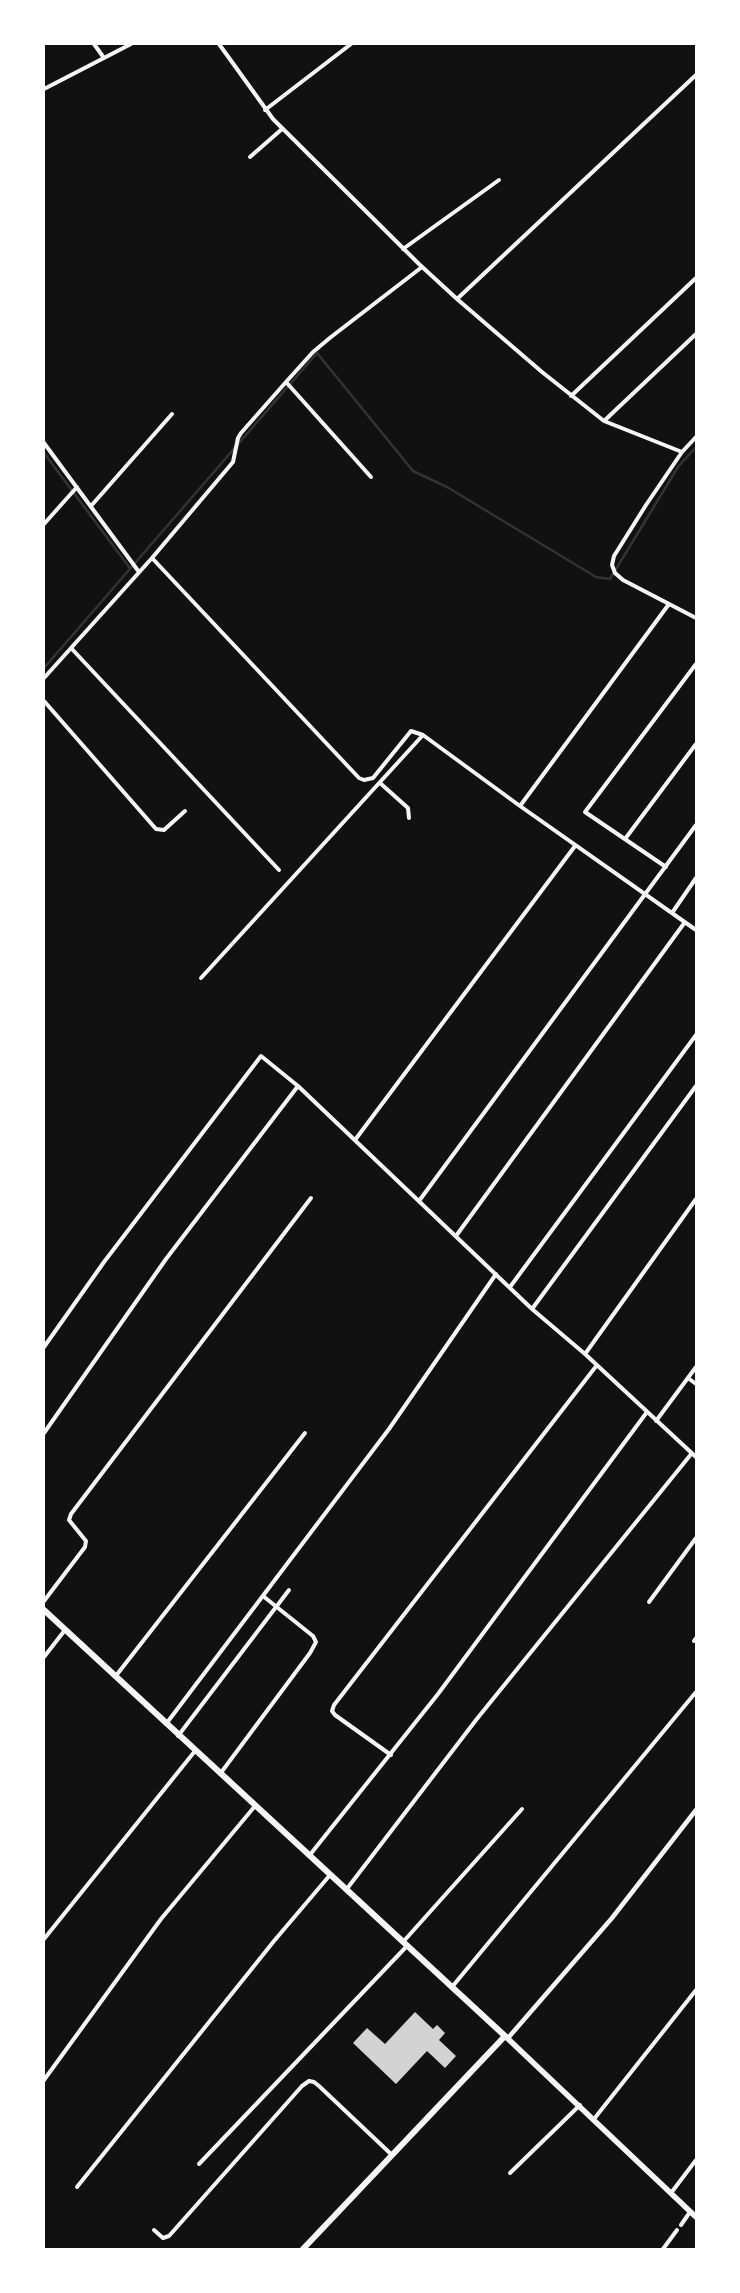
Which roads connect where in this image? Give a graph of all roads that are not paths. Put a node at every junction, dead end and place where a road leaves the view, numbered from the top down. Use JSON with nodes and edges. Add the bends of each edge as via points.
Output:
{"nodes":[{"id":1,"x":94,"y":44,"type":"edge"},
{"id":2,"x":131,"y":44,"type":"edge"},
{"id":3,"x":219,"y":44,"type":"edge"},
{"id":4,"x":351,"y":44,"type":"edge"},
{"id":5,"x":104,"y":58,"type":"junction"},
{"id":6,"x":696,"y":75,"type":"edge"},
{"id":7,"x":44,"y":89,"type":"edge"},
{"id":8,"x":265,"y":110,"type":"junction"},
{"id":9,"x":282,"y":129,"type":"junction"},
{"id":10,"x":250,"y":157,"type":"dead end"},
{"id":11,"x":499,"y":180,"type":"dead end"},
{"id":12,"x":403,"y":249,"type":"junction"},
{"id":13,"x":422,"y":266,"type":"junction"},
{"id":14,"x":696,"y":278,"type":"edge"},
{"id":15,"x":458,"y":299,"type":"junction"},
{"id":16,"x":696,"y":334,"type":"edge"},
{"id":17,"x":286,"y":382,"type":"junction"},
{"id":18,"x":571,"y":396,"type":"junction"},
{"id":19,"x":172,"y":414,"type":"dead end"},
{"id":20,"x":604,"y":421,"type":"junction"},
{"id":21,"x":696,"y":437,"type":"edge"},
{"id":22,"x":44,"y":442,"type":"edge"},
{"id":23,"x":682,"y":452,"type":"junction"},
{"id":24,"x":371,"y":477,"type":"dead end"},
{"id":25,"x":77,"y":487,"type":"junction"},
{"id":26,"x":91,"y":506,"type":"junction"},
{"id":27,"x":44,"y":524,"type":"edge"},
{"id":28,"x":152,"y":558,"type":"junction"},
{"id":29,"x":139,"y":572,"type":"junction"},
{"id":30,"x":669,"y":604,"type":"junction"},
{"id":31,"x":696,"y":618,"type":"edge"},
{"id":32,"x":71,"y":648,"type":"junction"},
{"id":33,"x":696,"y":664,"type":"edge"},
{"id":34,"x":44,"y":678,"type":"edge"},
{"id":35,"x":44,"y":701,"type":"edge"},
{"id":36,"x":423,"y":735,"type":"junction"},
{"id":37,"x":696,"y":744,"type":"edge"},
{"id":38,"x":380,"y":783,"type":"junction"},
{"id":39,"x":520,"y":806,"type":"junction"},
{"id":40,"x":185,"y":811,"type":"dead end"},
{"id":41,"x":409,"y":818,"type":"dead end"},
{"id":42,"x":696,"y":825,"type":"edge"},
{"id":43,"x":625,"y":839,"type":"junction"},
{"id":44,"x":575,"y":846,"type":"junction"},
{"id":45,"x":666,"y":867,"type":"junction"},
{"id":46,"x":278,"y":870,"type":"dead end"},
{"id":47,"x":696,"y":878,"type":"edge"},
{"id":48,"x":646,"y":895,"type":"junction"},
{"id":49,"x":672,"y":913,"type":"junction"},
{"id":50,"x":685,"y":922,"type":"junction"},
{"id":51,"x":696,"y":930,"type":"edge"},
{"id":52,"x":201,"y":978,"type":"dead end"},
{"id":53,"x":696,"y":1035,"type":"edge"},
{"id":54,"x":298,"y":1086,"type":"junction"},
{"id":55,"x":696,"y":1086,"type":"edge"},
{"id":56,"x":355,"y":1140,"type":"junction"},
{"id":57,"x":311,"y":1198,"type":"dead end"},
{"id":58,"x":696,"y":1200,"type":"edge"},
{"id":59,"x":419,"y":1201,"type":"junction"},
{"id":60,"x":456,"y":1236,"type":"junction"},
{"id":61,"x":496,"y":1274,"type":"junction"},
{"id":62,"x":510,"y":1288,"type":"junction"},
{"id":63,"x":532,"y":1309,"type":"junction"},
{"id":64,"x":44,"y":1347,"type":"edge"},
{"id":65,"x":585,"y":1354,"type":"junction"},
{"id":66,"x":597,"y":1365,"type":"junction"},
{"id":67,"x":696,"y":1367,"type":"edge"},
{"id":68,"x":688,"y":1378,"type":"junction"},
{"id":69,"x":696,"y":1384,"type":"edge"},
{"id":70,"x":647,"y":1412,"type":"junction"},
{"id":71,"x":656,"y":1421,"type":"junction"},
{"id":72,"x":44,"y":1433,"type":"edge"},
{"id":73,"x":304,"y":1433,"type":"dead end"},
{"id":74,"x":692,"y":1453,"type":"junction"},
{"id":75,"x":696,"y":1457,"type":"edge"},
{"id":76,"x":696,"y":1538,"type":"edge"},
{"id":77,"x":288,"y":1590,"type":"dead end"},
{"id":78,"x":263,"y":1596,"type":"junction"},
{"id":79,"x":44,"y":1601,"type":"edge"},
{"id":80,"x":649,"y":1602,"type":"dead end"},
{"id":81,"x":276,"y":1606,"type":"junction"},
{"id":82,"x":44,"y":1610,"type":"edge"},
{"id":83,"x":65,"y":1630,"type":"junction"},
{"id":84,"x":44,"y":1657,"type":"edge"},
{"id":85,"x":115,"y":1677,"type":"junction"},
{"id":86,"x":696,"y":1692,"type":"edge"},
{"id":87,"x":166,"y":1724,"type":"junction"},
{"id":88,"x":178,"y":1736,"type":"junction"},
{"id":89,"x":195,"y":1751,"type":"junction"},
{"id":90,"x":391,"y":1755,"type":"junction"},
{"id":91,"x":220,"y":1774,"type":"junction"},
{"id":92,"x":255,"y":1806,"type":"junction"},
{"id":93,"x":522,"y":1809,"type":"dead end"},
{"id":94,"x":696,"y":1810,"type":"edge"},
{"id":95,"x":309,"y":1856,"type":"junction"},
{"id":96,"x":330,"y":1875,"type":"junction"},
{"id":97,"x":346,"y":1890,"type":"junction"},
{"id":98,"x":44,"y":1939,"type":"edge"},
{"id":99,"x":405,"y":1944,"type":"junction"},
{"id":100,"x":452,"y":1987,"type":"junction"},
{"id":101,"x":696,"y":1990,"type":"edge"},
{"id":102,"x":506,"y":2037,"type":"junction"},
{"id":103,"x":44,"y":2080,"type":"edge"},
{"id":104,"x":580,"y":2105,"type":"junction"},
{"id":105,"x":594,"y":2119,"type":"junction"},
{"id":106,"x":392,"y":2155,"type":"junction"},
{"id":107,"x":696,"y":2160,"type":"edge"},
{"id":108,"x":199,"y":2164,"type":"dead end"},
{"id":109,"x":510,"y":2173,"type":"dead end"},
{"id":110,"x":77,"y":2187,"type":"dead end"},
{"id":111,"x":671,"y":2193,"type":"junction"},
{"id":112,"x":690,"y":2212,"type":"junction"},
{"id":113,"x":696,"y":2217,"type":"edge"},
{"id":114,"x":681,"y":2225,"type":"dead end"},
{"id":115,"x":154,"y":2230,"type":"dead end"},
{"id":116,"x":677,"y":2230,"type":"dead end"},
{"id":117,"x":304,"y":2249,"type":"edge"},
{"id":118,"x":663,"y":2249,"type":"edge"}],
"edges":[{"from":1,"to":5,"type":"street"},
{"from":2,"to":5,"type":"street"},
{"from":3,"to":8,"type":"street"},
{"from":4,"to":8,"type":"street"},
{"from":5,"to":7,"type":"street"},
{"from":6,"to":15,"type":"street"},
{"from":8,"to":9,"type":"street"},
{"from":9,"to":10,"type":"street"},
{"from":9,"to":12,"type":"street"},
{"from":11,"to":12,"type":"street"},
{"from":12,"to":13,"type":"street"},
{"from":13,"to":15,"type":"street"},
{"from":13,"to":17,"type":"street","via":[[325,342]]},
{"from":14,"to":18,"type":"street"},
{"from":15,"to":18,"type":"street"},
{"from":16,"to":20,"type":"street"},
{"from":17,"to":24,"type":"street"},
{"from":17,"to":28,"type":"street","via":[[241,433],[233,462]]},
{"from":18,"to":20,"type":"street"},
{"from":19,"to":26,"type":"street"},
{"from":20,"to":23,"type":"street"},
{"from":21,"to":23,"type":"street"},
{"from":22,"to":25,"type":"street"},
{"from":23,"to":30,"type":"street","via":[[614,556],[612,565],[623,580]]},
{"from":25,"to":26,"type":"street"},
{"from":25,"to":27,"type":"street"},
{"from":26,"to":29,"type":"street"},
{"from":28,"to":29,"type":"street"},
{"from":28,"to":36,"type":"street","via":[[359,778],[373,778],[411,732]]},
{"from":29,"to":32,"type":"street"},
{"from":30,"to":31,"type":"street"},
{"from":30,"to":39,"type":"street"},
{"from":32,"to":34,"type":"street"},
{"from":32,"to":46,"type":"street"},
{"from":33,"to":43,"type":"street","via":[[585,812]]},
{"from":35,"to":40,"type":"street","via":[[156,828],[164,830]]},
{"from":36,"to":38,"type":"street"},
{"from":36,"to":39,"type":"street"},
{"from":37,"to":43,"type":"street"},
{"from":38,"to":41,"type":"street","via":[[408,808]]},
{"from":38,"to":52,"type":"street"},
{"from":39,"to":44,"type":"street"},
{"from":42,"to":45,"type":"street"},
{"from":43,"to":45,"type":"street"},
{"from":44,"to":48,"type":"street"},
{"from":44,"to":56,"type":"street"},
{"from":45,"to":48,"type":"street"},
{"from":47,"to":49,"type":"street"},
{"from":48,"to":49,"type":"street"},
{"from":48,"to":59,"type":"street"},
{"from":49,"to":50,"type":"street"},
{"from":50,"to":51,"type":"street"},
{"from":50,"to":60,"type":"street"},
{"from":53,"to":62,"type":"street"},
{"from":54,"to":56,"type":"street"},
{"from":54,"to":64,"type":"street","via":[[264,1057],[258,1058]]},
{"from":54,"to":72,"type":"street","via":[[166,1259]]},
{"from":55,"to":63,"type":"street"},
{"from":56,"to":59,"type":"street"},
{"from":57,"to":79,"type":"street","via":[[71,1514],[69,1520],[86,1541],[85,1547]]},
{"from":58,"to":65,"type":"street"},
{"from":59,"to":60,"type":"street"},
{"from":60,"to":61,"type":"street"},
{"from":61,"to":62,"type":"street"},
{"from":61,"to":78,"type":"street","via":[[389,1428]]},
{"from":62,"to":63,"type":"street"},
{"from":63,"to":65,"type":"street"},
{"from":65,"to":66,"type":"street"},
{"from":66,"to":70,"type":"street"},
{"from":66,"to":90,"type":"street","via":[[334,1705],[332,1712],[335,1715]]},
{"from":67,"to":68,"type":"street"},
{"from":68,"to":69,"type":"street"},
{"from":68,"to":71,"type":"street"},
{"from":70,"to":71,"type":"street"},
{"from":70,"to":90,"type":"street"},
{"from":71,"to":74,"type":"street"},
{"from":73,"to":85,"type":"street"},
{"from":74,"to":75,"type":"street"},
{"from":74,"to":97,"type":"street","via":[[476,1720]]},
{"from":76,"to":80,"type":"street"},
{"from":77,"to":81,"type":"street"},
{"from":78,"to":81,"type":"street"},
{"from":78,"to":87,"type":"street"},
{"from":81,"to":88,"type":"street"},
{"from":81,"to":91,"type":"street","via":[[316,1642]]},
{"from":82,"to":83,"type":"highway"},
{"from":83,"to":84,"type":"street"},
{"from":83,"to":85,"type":"highway"},
{"from":85,"to":87,"type":"highway"},
{"from":86,"to":100,"type":"street"},
{"from":87,"to":88,"type":"highway"},
{"from":88,"to":89,"type":"highway"},
{"from":89,"to":91,"type":"highway"},
{"from":89,"to":98,"type":"street"},
{"from":90,"to":95,"type":"street"},
{"from":91,"to":92,"type":"highway"},
{"from":92,"to":95,"type":"highway"},
{"from":92,"to":103,"type":"street","via":[[161,1919]]},
{"from":93,"to":99,"type":"street"},
{"from":94,"to":102,"type":"street","via":[[612,1918]]},
{"from":95,"to":96,"type":"highway"},
{"from":96,"to":97,"type":"highway"},
{"from":96,"to":110,"type":"street"},
{"from":97,"to":99,"type":"highway"},
{"from":99,"to":100,"type":"highway"},
{"from":99,"to":108,"type":"street"},
{"from":100,"to":102,"type":"highway"},
{"from":101,"to":105,"type":"street"},
{"from":102,"to":104,"type":"main road"},
{"from":102,"to":106,"type":"highway"},
{"from":104,"to":105,"type":"main road"},
{"from":104,"to":109,"type":"street"},
{"from":105,"to":111,"type":"main road"},
{"from":106,"to":115,"type":"street","via":[[319,2086],[309,2081],[169,2236],[164,2238]]},
{"from":106,"to":117,"type":"highway"},
{"from":107,"to":111,"type":"street"},
{"from":111,"to":112,"type":"main road"},
{"from":112,"to":113,"type":"main road"},
{"from":112,"to":114,"type":"street"},
{"from":116,"to":118,"type":"street"}]}
